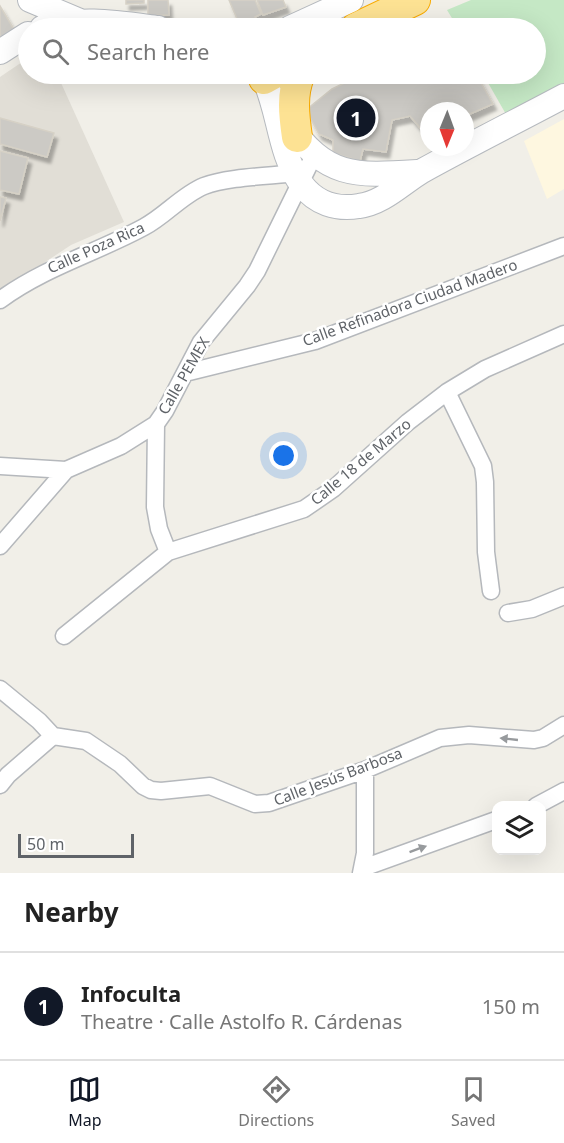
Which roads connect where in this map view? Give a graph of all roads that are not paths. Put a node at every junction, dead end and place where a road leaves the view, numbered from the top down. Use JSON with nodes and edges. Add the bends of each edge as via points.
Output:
{"nodes":[{"id":1,"x":30,"y":0,"type":"edge"},
{"id":2,"x":351,"y":0,"type":"edge"},
{"id":3,"x":415,"y":0,"type":"edge"},
{"id":4,"x":74,"y":18,"type":"edge"},
{"id":5,"x":312,"y":18,"type":"edge"},
{"id":6,"x":377,"y":18,"type":"edge"},
{"id":7,"x":18,"y":40,"type":"edge"},
{"id":8,"x":0,"y":52,"type":"edge"},
{"id":9,"x":268,"y":84,"type":"edge"},
{"id":10,"x":269,"y":84,"type":"edge"},
{"id":11,"x":298,"y":84,"type":"edge"},
{"id":12,"x":564,"y":96,"type":"edge"},
{"id":13,"x":306,"y":146,"type":"junction"},
{"id":14,"x":420,"y":172,"type":"junction"},
{"id":15,"x":367,"y":175,"type":"junction"},
{"id":16,"x":298,"y":178,"type":"junction"},
{"id":17,"x":360,"y":206,"type":"junction"},
{"id":18,"x":564,"y":246,"type":"edge"},
{"id":19,"x":0,"y":300,"type":"edge"},
{"id":20,"x":564,"y":334,"type":"edge"},
{"id":21,"x":185,"y":373,"type":"junction"},
{"id":22,"x":447,"y":392,"type":"junction"},
{"id":23,"x":156,"y":424,"type":"junction"},
{"id":24,"x":0,"y":466,"type":"edge"},
{"id":25,"x":66,"y":470,"type":"junction"},
{"id":26,"x":0,"y":546,"type":"edge"},
{"id":27,"x":168,"y":552,"type":"junction"},
{"id":28,"x":491,"y":591,"type":"dead end"},
{"id":29,"x":564,"y":596,"type":"edge"},
{"id":30,"x":508,"y":613,"type":"dead end"},
{"id":31,"x":64,"y":636,"type":"dead end"},
{"id":32,"x":0,"y":689,"type":"edge"},
{"id":33,"x":563,"y":729,"type":"edge"},
{"id":34,"x":53,"y":736,"type":"junction"},
{"id":35,"x":365,"y":770,"type":"junction"},
{"id":36,"x":0,"y":785,"type":"edge"},
{"id":37,"x":564,"y":791,"type":"edge"},
{"id":38,"x":545,"y":801,"type":"edge"},
{"id":39,"x":492,"y":822,"type":"edge"},
{"id":40,"x":362,"y":871,"type":"edge"}],
"edges":[{"from":1,"to":4,"type":"street"},
{"from":2,"to":5,"type":"street"},
{"from":3,"to":6,"type":"highway"},
{"from":7,"to":8,"type":"street"},
{"from":9,"to":16,"type":"street","via":[[284,147]]},
{"from":10,"to":13,"type":"street"},
{"from":11,"to":13,"type":"highway","via":[[294,115]]},
{"from":12,"to":14,"type":"street"},
{"from":13,"to":15,"type":"street","via":[[331,165]]},
{"from":13,"to":16,"type":"street","name":"Calle PEMEX"},
{"from":14,"to":15,"type":"street"},
{"from":14,"to":17,"type":"street","via":[[378,200]]},
{"from":15,"to":17,"type":"street"},
{"from":16,"to":17,"type":"street","via":[[324,204]]},
{"from":16,"to":19,"type":"street","name":"Calle Poza Rica","via":[[221,181],[205,186],[149,224],[46,270]]},
{"from":16,"to":21,"type":"street","name":"Calle PEMEX","via":[[257,271],[201,342]]},
{"from":18,"to":21,"type":"street","name":"Calle Refinadora Ciudad Madero","via":[[315,341]]},
{"from":20,"to":22,"type":"street","name":"Calle 18 de Marzo","via":[[484,369]]},
{"from":21,"to":23,"type":"street","name":"Calle PEMEX"},
{"from":22,"to":27,"type":"street","name":"Calle 18 de Marzo","via":[[319,500],[287,515]]},
{"from":22,"to":28,"type":"street","via":[[483,466]]},
{"from":23,"to":25,"type":"street","name":"Calle PEMEX","via":[[121,446]]},
{"from":23,"to":27,"type":"street","via":[[155,507]]},
{"from":24,"to":25,"type":"street"},
{"from":25,"to":26,"type":"street","name":"Calle PEMEX"},
{"from":27,"to":31,"type":"street","name":"Calle 18 de Marzo"},
{"from":29,"to":30,"type":"street","via":[[532,609]]},
{"from":32,"to":34,"type":"street"},
{"from":33,"to":35,"type":"street","name":"Calle Jesús Barbosa","one_way":true,"via":[[534,740],[469,735],[440,738]]},
{"from":34,"to":35,"type":"street","name":"Calle Jesús Barbosa","via":[[86,741],[151,790],[210,786],[255,804],[269,803]]},
{"from":34,"to":36,"type":"street"},
{"from":35,"to":40,"type":"street"},
{"from":37,"to":38,"type":"street"},
{"from":40,"to":39,"type":"street","one_way":true}]}
